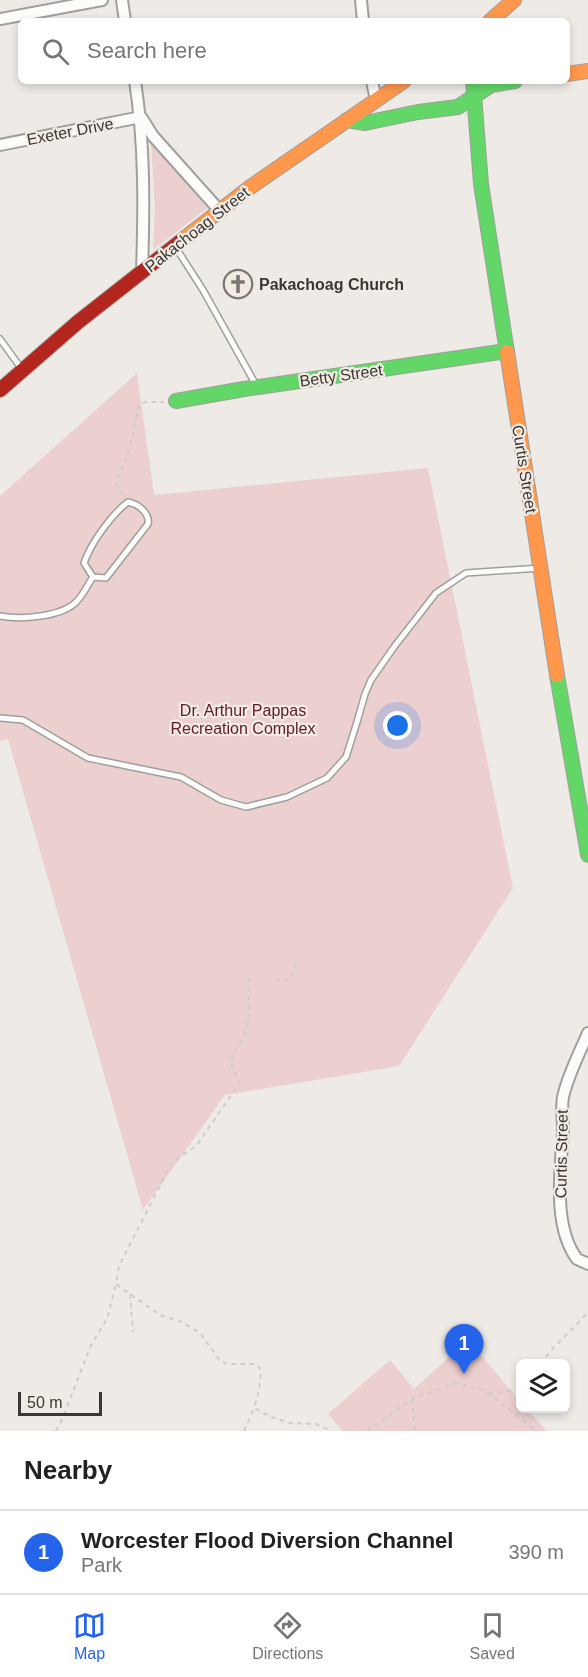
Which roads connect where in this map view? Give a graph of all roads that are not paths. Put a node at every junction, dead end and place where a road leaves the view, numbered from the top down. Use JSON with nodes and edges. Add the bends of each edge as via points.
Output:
{"nodes":[{"id":1,"x":102,"y":0,"type":"edge"},
{"id":2,"x":122,"y":0,"type":"edge"},
{"id":3,"x":361,"y":0,"type":"edge"},
{"id":4,"x":514,"y":0,"type":"edge"},
{"id":5,"x":125,"y":18,"type":"edge"},
{"id":6,"x":363,"y":18,"type":"edge"},
{"id":7,"x":493,"y":18,"type":"edge"},
{"id":8,"x":0,"y":19,"type":"edge"},
{"id":9,"x":588,"y":71,"type":"edge"},
{"id":10,"x":570,"y":74,"type":"edge"},
{"id":11,"x":136,"y":84,"type":"edge"},
{"id":12,"x":373,"y":84,"type":"edge"},
{"id":13,"x":400,"y":84,"type":"edge"},
{"id":14,"x":473,"y":84,"type":"edge"},
{"id":15,"x":496,"y":84,"type":"edge"},
{"id":16,"x":473,"y":96,"type":"junction"},
{"id":17,"x":376,"y":100,"type":"junction"},
{"id":18,"x":141,"y":117,"type":"junction"},
{"id":19,"x":347,"y":120,"type":"junction"},
{"id":20,"x":0,"y":145,"type":"edge"},
{"id":21,"x":220,"y":211,"type":"junction"},
{"id":22,"x":175,"y":247,"type":"junction"},
{"id":23,"x":142,"y":273,"type":"junction"},
{"id":24,"x":0,"y":339,"type":"edge"},
{"id":25,"x":507,"y":351,"type":"junction"},
{"id":26,"x":22,"y":369,"type":"junction"},
{"id":27,"x":257,"y":387,"type":"junction"},
{"id":28,"x":0,"y":390,"type":"edge"},
{"id":29,"x":176,"y":401,"type":"road end"},
{"id":30,"x":541,"y":568,"type":"junction"},
{"id":31,"x":93,"y":577,"type":"junction"},
{"id":32,"x":0,"y":616,"type":"edge"},
{"id":33,"x":0,"y":718,"type":"edge"},
{"id":34,"x":588,"y":855,"type":"edge"},
{"id":35,"x":588,"y":1033,"type":"edge"},
{"id":36,"x":588,"y":1264,"type":"edge"}],
"edges":[{"from":1,"to":8,"type":"street"},
{"from":2,"to":5,"type":"street"},
{"from":3,"to":6,"type":"street"},
{"from":4,"to":7,"type":"street"},
{"from":9,"to":10,"type":"street"},
{"from":11,"to":18,"type":"street"},
{"from":12,"to":17,"type":"street"},
{"from":13,"to":17,"type":"street","name":"Pakachoag Street"},
{"from":14,"to":16,"type":"street","name":"Curtis Street"},
{"from":15,"to":16,"type":"street"},
{"from":16,"to":19,"type":"street","via":[[458,107],[365,123]]},
{"from":16,"to":25,"type":"street","name":"Curtis Street","via":[[481,184]]},
{"from":17,"to":19,"type":"street","name":"Pakachoag Street"},
{"from":18,"to":20,"type":"street","name":"Exeter Drive"},
{"from":18,"to":21,"type":"street","via":[[153,136]]},
{"from":18,"to":23,"type":"street"},
{"from":19,"to":21,"type":"street","name":"Pakachoag Street"},
{"from":21,"to":22,"type":"street","name":"Pakachoag Street"},
{"from":22,"to":23,"type":"street","name":"Pakachoag Street"},
{"from":22,"to":27,"type":"lane"},
{"from":23,"to":26,"type":"street","name":"Pakachoag Street"},
{"from":24,"to":26,"type":"lane"},
{"from":25,"to":27,"type":"street","name":"Betty Street"},
{"from":25,"to":30,"type":"street","name":"Curtis Street"},
{"from":26,"to":28,"type":"street","name":"Pakachoag Street"},
{"from":27,"to":29,"type":"street","name":"Betty Street"},
{"from":30,"to":33,"type":"lane","via":[[466,573],[436,593],[371,680],[346,757],[327,778],[287,797],[246,807],[221,800],[181,777],[88,758],[23,720]]},
{"from":30,"to":34,"type":"street","name":"Curtis Street"},
{"from":31,"to":31,"type":"lane","via":[[84,563],[99,535],[128,502],[146,512],[148,524],[106,578]]},
{"from":31,"to":32,"type":"lane","via":[[77,602],[65,611],[41,616]]},
{"from":35,"to":36,"type":"street","name":"Curtis Street","via":[[562,1102],[561,1208],[573,1254]]}]}
